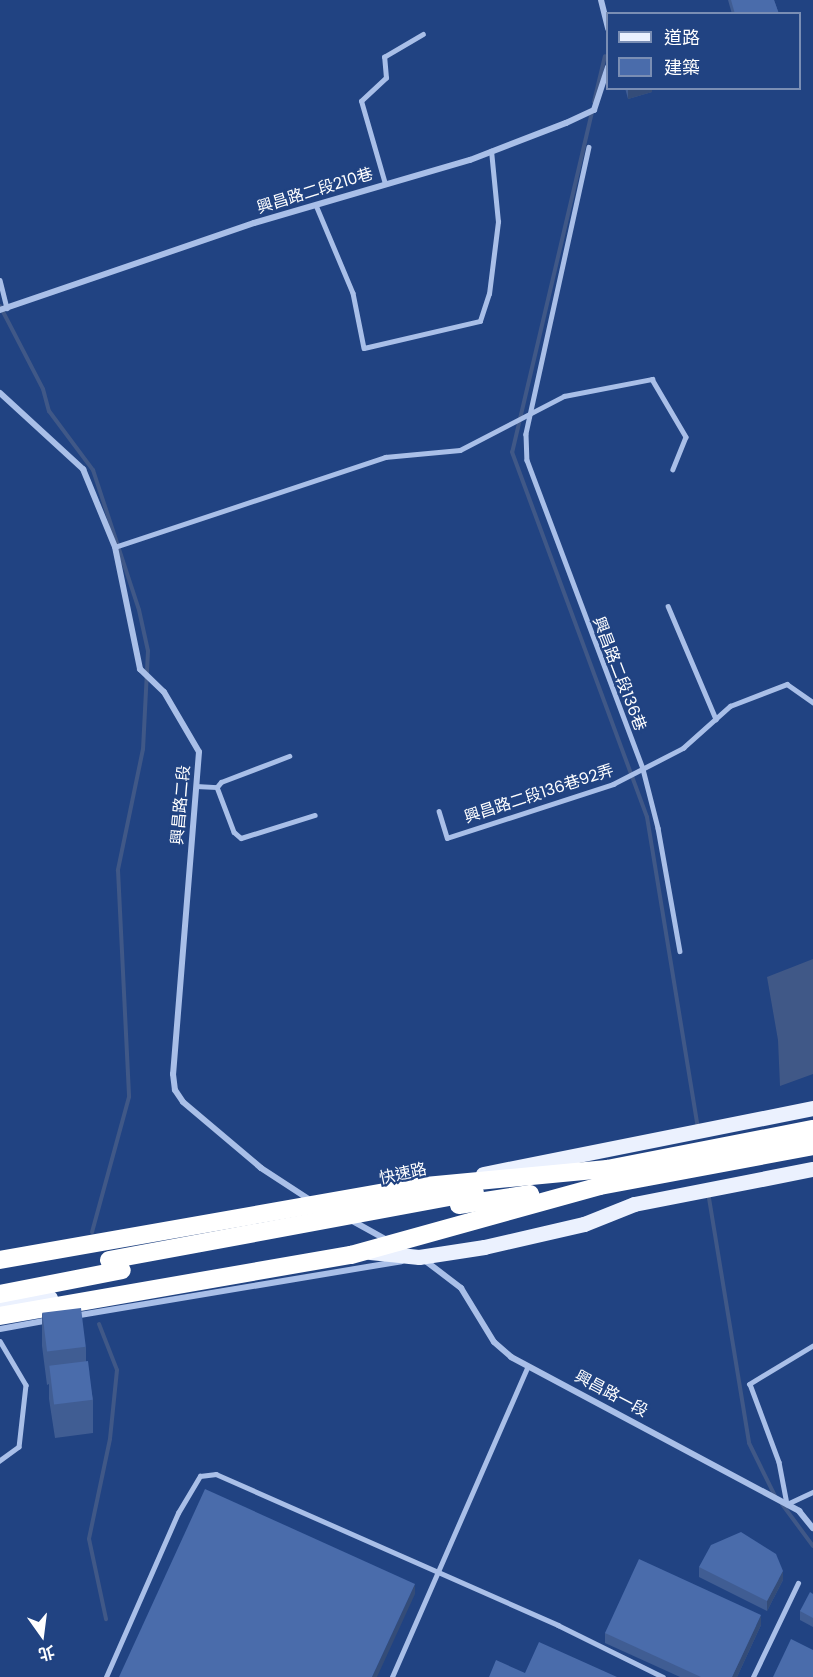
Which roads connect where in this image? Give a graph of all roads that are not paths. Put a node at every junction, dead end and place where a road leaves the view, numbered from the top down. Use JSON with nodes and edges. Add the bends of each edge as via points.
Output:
{"nodes":[{"id":1,"x":601,"y":0,"type":"edge"},
{"id":2,"x":606,"y":21,"type":"edge"},
{"id":3,"x":423,"y":34,"type":"dead end"},
{"id":4,"x":606,"y":73,"type":"edge"},
{"id":5,"x":589,"y":147,"type":"dead end"},
{"id":6,"x":491,"y":151,"type":"junction"},
{"id":7,"x":385,"y":184,"type":"junction"},
{"id":8,"x":316,"y":205,"type":"junction"},
{"id":9,"x":0,"y":280,"type":"edge"},
{"id":10,"x":4,"y":309,"type":"edge"},
{"id":11,"x":0,"y":393,"type":"edge"},
{"id":12,"x":532,"y":410,"type":"junction"},
{"id":13,"x":673,"y":469,"type":"dead end"},
{"id":14,"x":115,"y":548,"type":"junction"},
{"id":15,"x":668,"y":606,"type":"dead end"},
{"id":16,"x":813,"y":702,"type":"edge"},
{"id":17,"x":716,"y":718,"type":"junction"},
{"id":18,"x":290,"y":756,"type":"dead end"},
{"id":19,"x":643,"y":769,"type":"junction"},
{"id":20,"x":196,"y":786,"type":"junction"},
{"id":21,"x":218,"y":787,"type":"junction"},
{"id":22,"x":439,"y":811,"type":"dead end"},
{"id":23,"x":315,"y":815,"type":"dead end"},
{"id":24,"x":680,"y":951,"type":"dead end"},
{"id":25,"x":813,"y":1108,"type":"edge"},
{"id":26,"x":813,"y":1129,"type":"edge"},
{"id":27,"x":813,"y":1146,"type":"edge"},
{"id":28,"x":813,"y":1169,"type":"edge"},
{"id":29,"x":604,"y":1177,"type":"junction"},
{"id":30,"x":308,"y":1199,"type":"junction"},
{"id":31,"x":327,"y":1208,"type":"junction"},
{"id":32,"x":0,"y":1252,"type":"edge"},
{"id":33,"x":420,"y":1257,"type":"junction"},
{"id":34,"x":0,"y":1260,"type":"edge"},
{"id":35,"x":115,"y":1265,"type":"junction"},
{"id":36,"x":0,"y":1269,"type":"edge"},
{"id":37,"x":0,"y":1281,"type":"edge"},
{"id":38,"x":0,"y":1294,"type":"edge"},
{"id":39,"x":0,"y":1307,"type":"edge"},
{"id":40,"x":0,"y":1316,"type":"edge"},
{"id":41,"x":70,"y":1317,"type":"edge"},
{"id":42,"x":58,"y":1319,"type":"edge"},
{"id":43,"x":0,"y":1329,"type":"edge"},
{"id":44,"x":0,"y":1341,"type":"edge"},
{"id":45,"x":811,"y":1347,"type":"edge"},
{"id":46,"x":813,"y":1354,"type":"edge"},
{"id":47,"x":528,"y":1366,"type":"junction"},
{"id":48,"x":0,"y":1461,"type":"edge"},
{"id":49,"x":813,"y":1492,"type":"edge"},
{"id":50,"x":786,"y":1503,"type":"junction"},
{"id":51,"x":813,"y":1528,"type":"edge"},
{"id":52,"x":439,"y":1573,"type":"junction"},
{"id":53,"x":798,"y":1583,"type":"dead end"},
{"id":54,"x":106,"y":1677,"type":"edge"},
{"id":55,"x":392,"y":1677,"type":"edge"},
{"id":56,"x":663,"y":1677,"type":"edge"},
{"id":57,"x":753,"y":1677,"type":"edge"}],
"edges":[{"from":1,"to":2,"type":"street"},
{"from":3,"to":7,"type":"lane","via":[[384,57],[387,78],[361,101]]},
{"from":4,"to":6,"type":"street","name":"興昌路二段210巷","via":[[594,110]]},
{"from":5,"to":12,"type":"lane","name":"興昌路二段136巷"},
{"from":6,"to":7,"type":"street","name":"興昌路二段210巷"},
{"from":6,"to":8,"type":"lane","via":[[498,222],[489,294],[480,321],[364,348],[352,293]]},
{"from":7,"to":8,"type":"street","name":"興昌路二段210巷"},
{"from":8,"to":10,"type":"street","name":"興昌路二段210巷"},
{"from":9,"to":10,"type":"lane"},
{"from":11,"to":14,"type":"street","name":"興昌路二段","via":[[82,469]]},
{"from":12,"to":13,"type":"lane","via":[[564,396],[652,379],[686,437]]},
{"from":12,"to":14,"type":"lane","via":[[460,450],[385,457]]},
{"from":12,"to":19,"type":"lane","name":"興昌路二段136巷","via":[[526,434],[532,480]]},
{"from":14,"to":20,"type":"street","name":"興昌路二段","via":[[142,672],[164,692],[199,752]]},
{"from":15,"to":17,"type":"lane"},
{"from":16,"to":17,"type":"lane","name":"興昌路二段136巷92弄","via":[[787,684],[730,706]]},
{"from":17,"to":19,"type":"lane","name":"興昌路二段136巷92弄","via":[[683,748]]},
{"from":18,"to":21,"type":"lane","via":[[220,782]]},
{"from":19,"to":22,"type":"lane","name":"興昌路二段136巷92弄","via":[[613,784],[447,838]]},
{"from":19,"to":24,"type":"lane","name":"興昌路二段136巷"},
{"from":20,"to":21,"type":"lane"},
{"from":20,"to":30,"type":"street","name":"興昌路二段","via":[[173,1074],[175,1090],[183,1102],[252,1161]]},
{"from":21,"to":23,"type":"lane","via":[[234,832],[241,838]]},
{"from":25,"to":31,"type":"main road","name":"快速路"},
{"from":26,"to":29,"type":"highway"},
{"from":27,"to":29,"type":"highway"},
{"from":28,"to":33,"type":"main road","via":[[634,1204],[584,1224]]},
{"from":29,"to":34,"type":"highway","bridge":true,"via":[[415,1187]]},
{"from":29,"to":35,"type":"highway","bridge":true},
{"from":29,"to":40,"type":"highway","bridge":true,"via":[[351,1255]]},
{"from":30,"to":31,"type":"street","name":"興昌路二段"},
{"from":30,"to":32,"type":"street"},
{"from":31,"to":33,"type":"street","name":"興昌路二段"},
{"from":31,"to":36,"type":"main road","name":"快速路"},
{"from":33,"to":39,"type":"main road","via":[[356,1250],[290,1257]]},
{"from":33,"to":41,"type":"street"},
{"from":33,"to":47,"type":"street","name":"興昌路一段","via":[[461,1288],[494,1342]]},
{"from":35,"to":37,"type":"highway"},
{"from":35,"to":38,"type":"highway"},
{"from":42,"to":43,"type":"street"},
{"from":44,"to":48,"type":"lane","via":[[26,1384],[19,1447]]},
{"from":45,"to":46,"type":"lane"},
{"from":45,"to":50,"type":"lane","via":[[750,1384],[779,1462]]},
{"from":47,"to":50,"type":"street","name":"興昌路一段"},
{"from":47,"to":52,"type":"lane"},
{"from":49,"to":50,"type":"lane"},
{"from":50,"to":51,"type":"street","name":"興昌路一段"},
{"from":52,"to":54,"type":"lane","via":[[216,1474],[200,1476],[178,1513]]},
{"from":52,"to":55,"type":"lane"},
{"from":52,"to":56,"type":"lane"},
{"from":53,"to":57,"type":"lane"}]}
